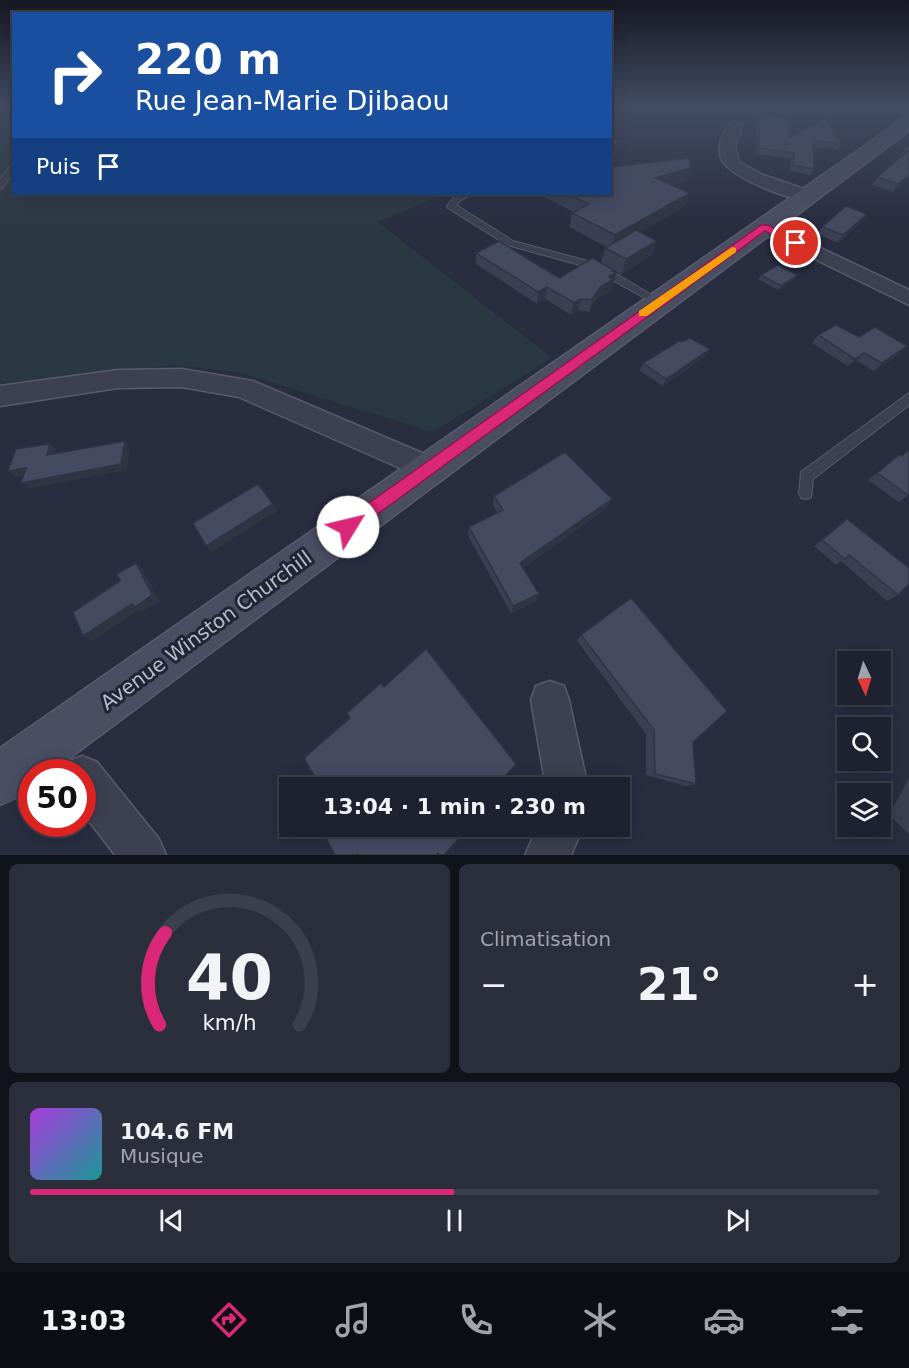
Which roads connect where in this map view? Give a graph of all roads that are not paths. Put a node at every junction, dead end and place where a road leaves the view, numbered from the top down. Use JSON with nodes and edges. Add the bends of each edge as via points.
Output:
{"nodes":[{"id":1,"x":728,"y":146,"type":"edge"},
{"id":2,"x":880,"y":146,"type":"edge"},
{"id":3,"x":12,"y":166,"type":"edge"},
{"id":4,"x":0,"y":186,"type":"edge"},
{"id":5,"x":466,"y":195,"type":"edge"},
{"id":6,"x":807,"y":196,"type":"junction"},
{"id":7,"x":764,"y":227,"type":"junction"},
{"id":8,"x":909,"y":298,"type":"edge"},
{"id":9,"x":659,"y":302,"type":"junction"},
{"id":10,"x":0,"y":396,"type":"edge"},
{"id":11,"x":909,"y":398,"type":"edge"},
{"id":12,"x":425,"y":471,"type":"junction"},
{"id":13,"x":806,"y":493,"type":"dead end"},
{"id":14,"x":550,"y":700,"type":"dead end"},
{"id":15,"x":77,"y":759,"type":"edge"},
{"id":16,"x":18,"y":775,"type":"edge"},
{"id":17,"x":565,"y":777,"type":"edge"},
{"id":18,"x":0,"y":779,"type":"edge"},
{"id":19,"x":96,"y":793,"type":"edge"},
{"id":20,"x":557,"y":837,"type":"edge"},
{"id":21,"x":143,"y":855,"type":"edge"},
{"id":22,"x":548,"y":855,"type":"edge"}],
"edges":[{"from":1,"to":6,"type":"street","via":[[732,165]]},
{"from":2,"to":6,"type":"main road","name":"Avenue Winston Churchill"},
{"from":3,"to":4,"type":"lane"},
{"from":5,"to":9,"type":"lane","via":[[451,206],[510,243],[595,266]]},
{"from":6,"to":7,"type":"main road","name":"Avenue Winston Churchill"},
{"from":7,"to":8,"type":"street"},
{"from":7,"to":9,"type":"main road","name":"Avenue Winston Churchill"},
{"from":9,"to":12,"type":"main road","name":"Avenue Winston Churchill"},
{"from":10,"to":12,"type":"street","via":[[118,379],[182,378],[244,388],[412,461]]},
{"from":11,"to":13,"type":"lane","via":[[806,476]]},
{"from":12,"to":15,"type":"main road","name":"Avenue Winston Churchill"},
{"from":14,"to":17,"type":"street"},
{"from":16,"to":18,"type":"main road","name":"Avenue Winston Churchill"},
{"from":19,"to":21,"type":"street"},
{"from":20,"to":22,"type":"street"}]}
